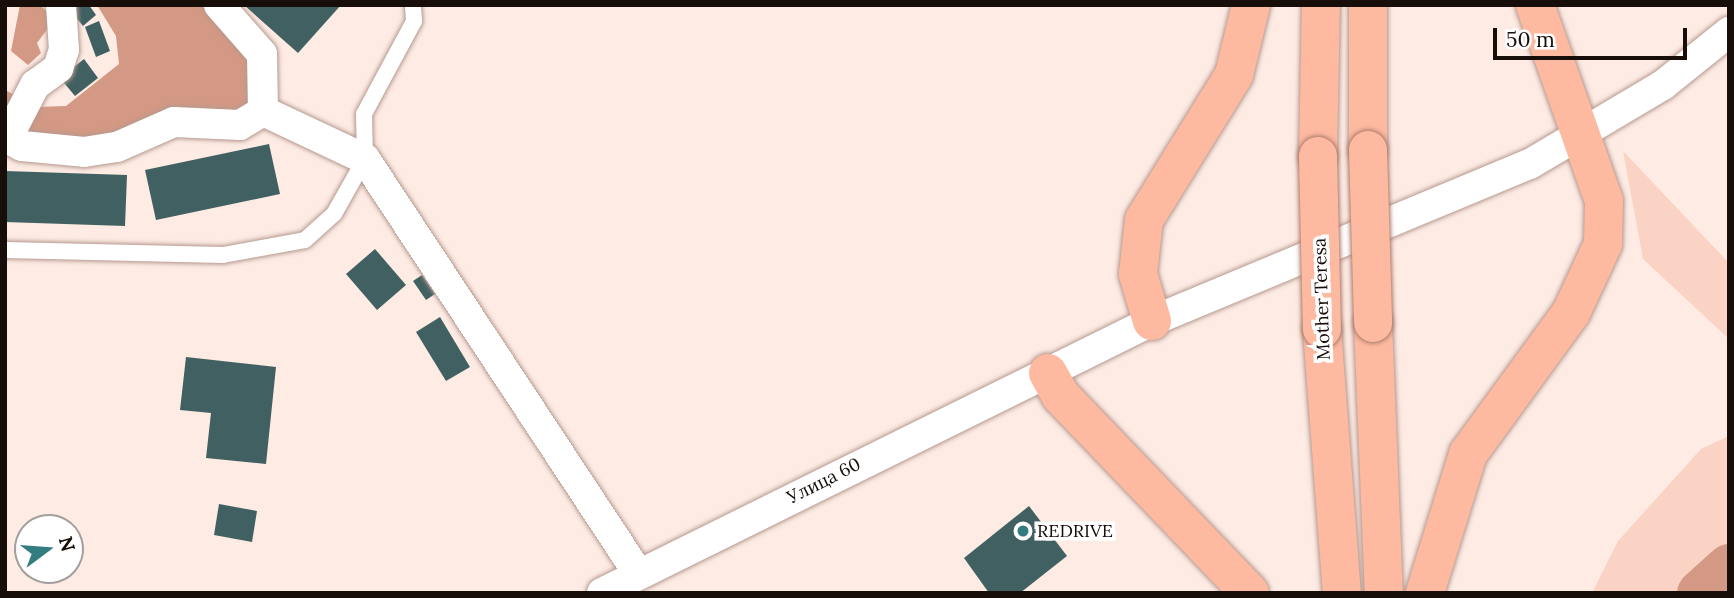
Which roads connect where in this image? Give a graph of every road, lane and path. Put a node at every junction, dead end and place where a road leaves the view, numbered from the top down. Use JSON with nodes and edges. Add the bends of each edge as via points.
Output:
{"nodes":[{"id":1,"x":61,"y":5,"type":"edge"},
{"id":2,"x":219,"y":5,"type":"edge"},
{"id":3,"x":412,"y":5,"type":"edge"},
{"id":4,"x":1251,"y":5,"type":"edge"},
{"id":5,"x":1321,"y":5,"type":"edge"},
{"id":6,"x":1368,"y":5,"type":"edge"},
{"id":7,"x":1535,"y":5,"type":"edge"},
{"id":8,"x":1729,"y":33,"type":"edge"},
{"id":9,"x":263,"y":111,"type":"junction"},
{"id":10,"x":1582,"y":134,"type":"junction"},
{"id":11,"x":6,"y":137,"type":"edge"},
{"id":12,"x":365,"y":159,"type":"junction"},
{"id":13,"x":5,"y":250,"type":"edge"},
{"id":14,"x":1152,"y":321,"type":"junction"},
{"id":15,"x":1048,"y":373,"type":"junction"},
{"id":16,"x":638,"y":573,"type":"junction"},
{"id":17,"x":602,"y":593,"type":"edge"},
{"id":18,"x":1250,"y":593,"type":"edge"},
{"id":19,"x":1342,"y":593,"type":"edge"},
{"id":20,"x":1384,"y":593,"type":"edge"},
{"id":21,"x":1425,"y":593,"type":"edge"}],
"edges":[{"from":1,"to":11,"type":"street","via":[[64,50],[58,68],[27,97]]},
{"from":2,"to":9,"type":"street","via":[[262,54]]},
{"from":3,"to":12,"type":"lane","via":[[414,21],[364,114]]},
{"from":4,"to":14,"type":"highway","via":[[1234,75],[1144,220],[1138,274]]},
{"from":5,"to":19,"type":"highway","name":"Mother Teresa","bridge":true,"via":[[1322,329]]},
{"from":6,"to":20,"type":"highway","bridge":true,"via":[[1368,150]]},
{"from":7,"to":10,"type":"highway"},
{"from":8,"to":10,"type":"street","name":"Улица 60","via":[[1662,85]]},
{"from":9,"to":11,"type":"street","via":[[240,125],[174,122],[117,147],[83,152],[22,146]]},
{"from":9,"to":12,"type":"street"},
{"from":10,"to":14,"type":"street","name":"Улица 60","via":[[1530,164]]},
{"from":10,"to":21,"type":"highway","via":[[1604,201],[1603,244],[1571,313],[1468,454]]},
{"from":12,"to":13,"type":"lane","via":[[334,214],[305,240],[223,255]]},
{"from":12,"to":16,"type":"street"},
{"from":14,"to":15,"type":"street","name":"Улица 60"},
{"from":15,"to":16,"type":"street","name":"Улица 60"},
{"from":15,"to":18,"type":"highway","via":[[1060,395]]},
{"from":16,"to":17,"type":"street","name":"Улица 60"}]}
